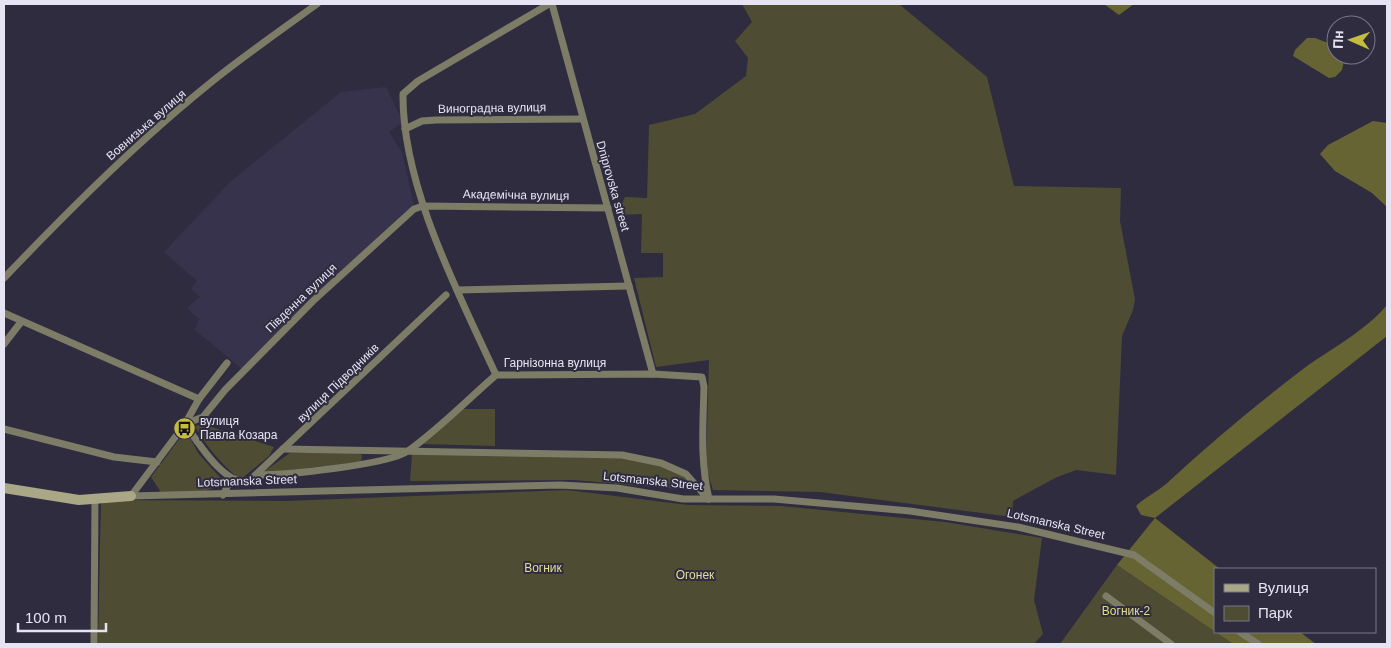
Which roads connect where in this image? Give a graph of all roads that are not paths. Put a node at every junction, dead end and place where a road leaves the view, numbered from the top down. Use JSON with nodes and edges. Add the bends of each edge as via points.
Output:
{"nodes":[{"id":1,"x":317,"y":4,"type":"edge"},
{"id":2,"x":550,"y":4,"type":"edge"},
{"id":3,"x":582,"y":119,"type":"junction"},
{"id":4,"x":405,"y":129,"type":"junction"},
{"id":5,"x":423,"y":206,"type":"junction"},
{"id":6,"x":608,"y":208,"type":"junction"},
{"id":7,"x":4,"y":278,"type":"edge"},
{"id":8,"x":629,"y":286,"type":"junction"},
{"id":9,"x":458,"y":290,"type":"junction"},
{"id":10,"x":446,"y":295,"type":"dead end"},
{"id":11,"x":4,"y":313,"type":"edge"},
{"id":12,"x":21,"y":322,"type":"junction"},
{"id":13,"x":4,"y":344,"type":"edge"},
{"id":14,"x":227,"y":363,"type":"dead end"},
{"id":15,"x":653,"y":374,"type":"junction"},
{"id":16,"x":496,"y":375,"type":"junction"},
{"id":17,"x":200,"y":399,"type":"junction"},
{"id":18,"x":185,"y":424,"type":"junction"},
{"id":19,"x":4,"y":429,"type":"edge"},
{"id":20,"x":283,"y":449,"type":"junction"},
{"id":21,"x":407,"y":452,"type":"junction"},
{"id":22,"x":157,"y":462,"type":"junction"},
{"id":23,"x":257,"y":475,"type":"junction"},
{"id":24,"x":231,"y":479,"type":"junction"},
{"id":25,"x":4,"y":488,"type":"edge"},
{"id":26,"x":223,"y":495,"type":"junction"},
{"id":27,"x":131,"y":496,"type":"junction"},
{"id":28,"x":95,"y":498,"type":"junction"},
{"id":29,"x":709,"y":499,"type":"junction"},
{"id":30,"x":1106,"y":596,"type":"dead end"},
{"id":31,"x":1214,"y":612,"type":"edge"},
{"id":32,"x":1242,"y":633,"type":"edge"},
{"id":33,"x":94,"y":644,"type":"edge"},
{"id":34,"x":1171,"y":644,"type":"edge"},
{"id":35,"x":1258,"y":644,"type":"edge"}],
"edges":[{"from":1,"to":7,"type":"street","name":"Вовнизька вулиця","via":[[219,77],[135,148]]},
{"from":2,"to":3,"type":"street","name":"Dniprovska street"},
{"from":2,"to":4,"type":"street","via":[[418,81],[403,94]]},
{"from":3,"to":4,"type":"street","name":"Виноградна вулиця","via":[[436,120],[422,121]]},
{"from":3,"to":6,"type":"street","name":"Dniprovska street"},
{"from":4,"to":5,"type":"street"},
{"from":5,"to":6,"type":"street","name":"Академічна вулиця"},
{"from":5,"to":9,"type":"street"},
{"from":5,"to":18,"type":"street","name":"Південна вулиця","via":[[403,217],[313,301],[225,390],[203,417]]},
{"from":6,"to":8,"type":"street","name":"Dniprovska street"},
{"from":8,"to":9,"type":"street"},
{"from":8,"to":15,"type":"street","name":"Dniprovska street"},
{"from":9,"to":16,"type":"street"},
{"from":10,"to":20,"type":"street","name":"вулиця Підводників"},
{"from":11,"to":12,"type":"street"},
{"from":12,"to":13,"type":"street"},
{"from":12,"to":17,"type":"street"},
{"from":14,"to":17,"type":"street"},
{"from":15,"to":16,"type":"street","name":"Гарнізонна вулиця"},
{"from":15,"to":29,"type":"street","name":"Гарнізонна вулиця","via":[[702,377],[703,475]]},
{"from":16,"to":21,"type":"street","name":"Гарнізонна вулиця"},
{"from":17,"to":18,"type":"street"},
{"from":18,"to":22,"type":"street"},
{"from":18,"to":24,"type":"street","via":[[210,458]]},
{"from":19,"to":22,"type":"street","via":[[114,457]]},
{"from":20,"to":21,"type":"street"},
{"from":20,"to":23,"type":"street","name":"вулиця Підводників"},
{"from":21,"to":23,"type":"street","via":[[367,463]]},
{"from":21,"to":29,"type":"street","via":[[622,455],[661,462],[686,474]]},
{"from":22,"to":27,"type":"street"},
{"from":23,"to":24,"type":"street","via":[[242,483]]},
{"from":24,"to":26,"type":"street"},
{"from":25,"to":28,"type":"street","name":"Lotsmanska Street","via":[[78,500]]},
{"from":26,"to":27,"type":"street","name":"Lotsmanska Street"},
{"from":26,"to":29,"type":"street","name":"Lotsmanska Street","via":[[560,485]]},
{"from":27,"to":28,"type":"street","name":"Lotsmanska Street"},
{"from":28,"to":33,"type":"street"},
{"from":29,"to":31,"type":"street","name":"Lotsmanska Street","via":[[774,499],[955,516],[1018,527],[1134,555]]},
{"from":30,"to":34,"type":"street"},
{"from":32,"to":35,"type":"street"}]}
